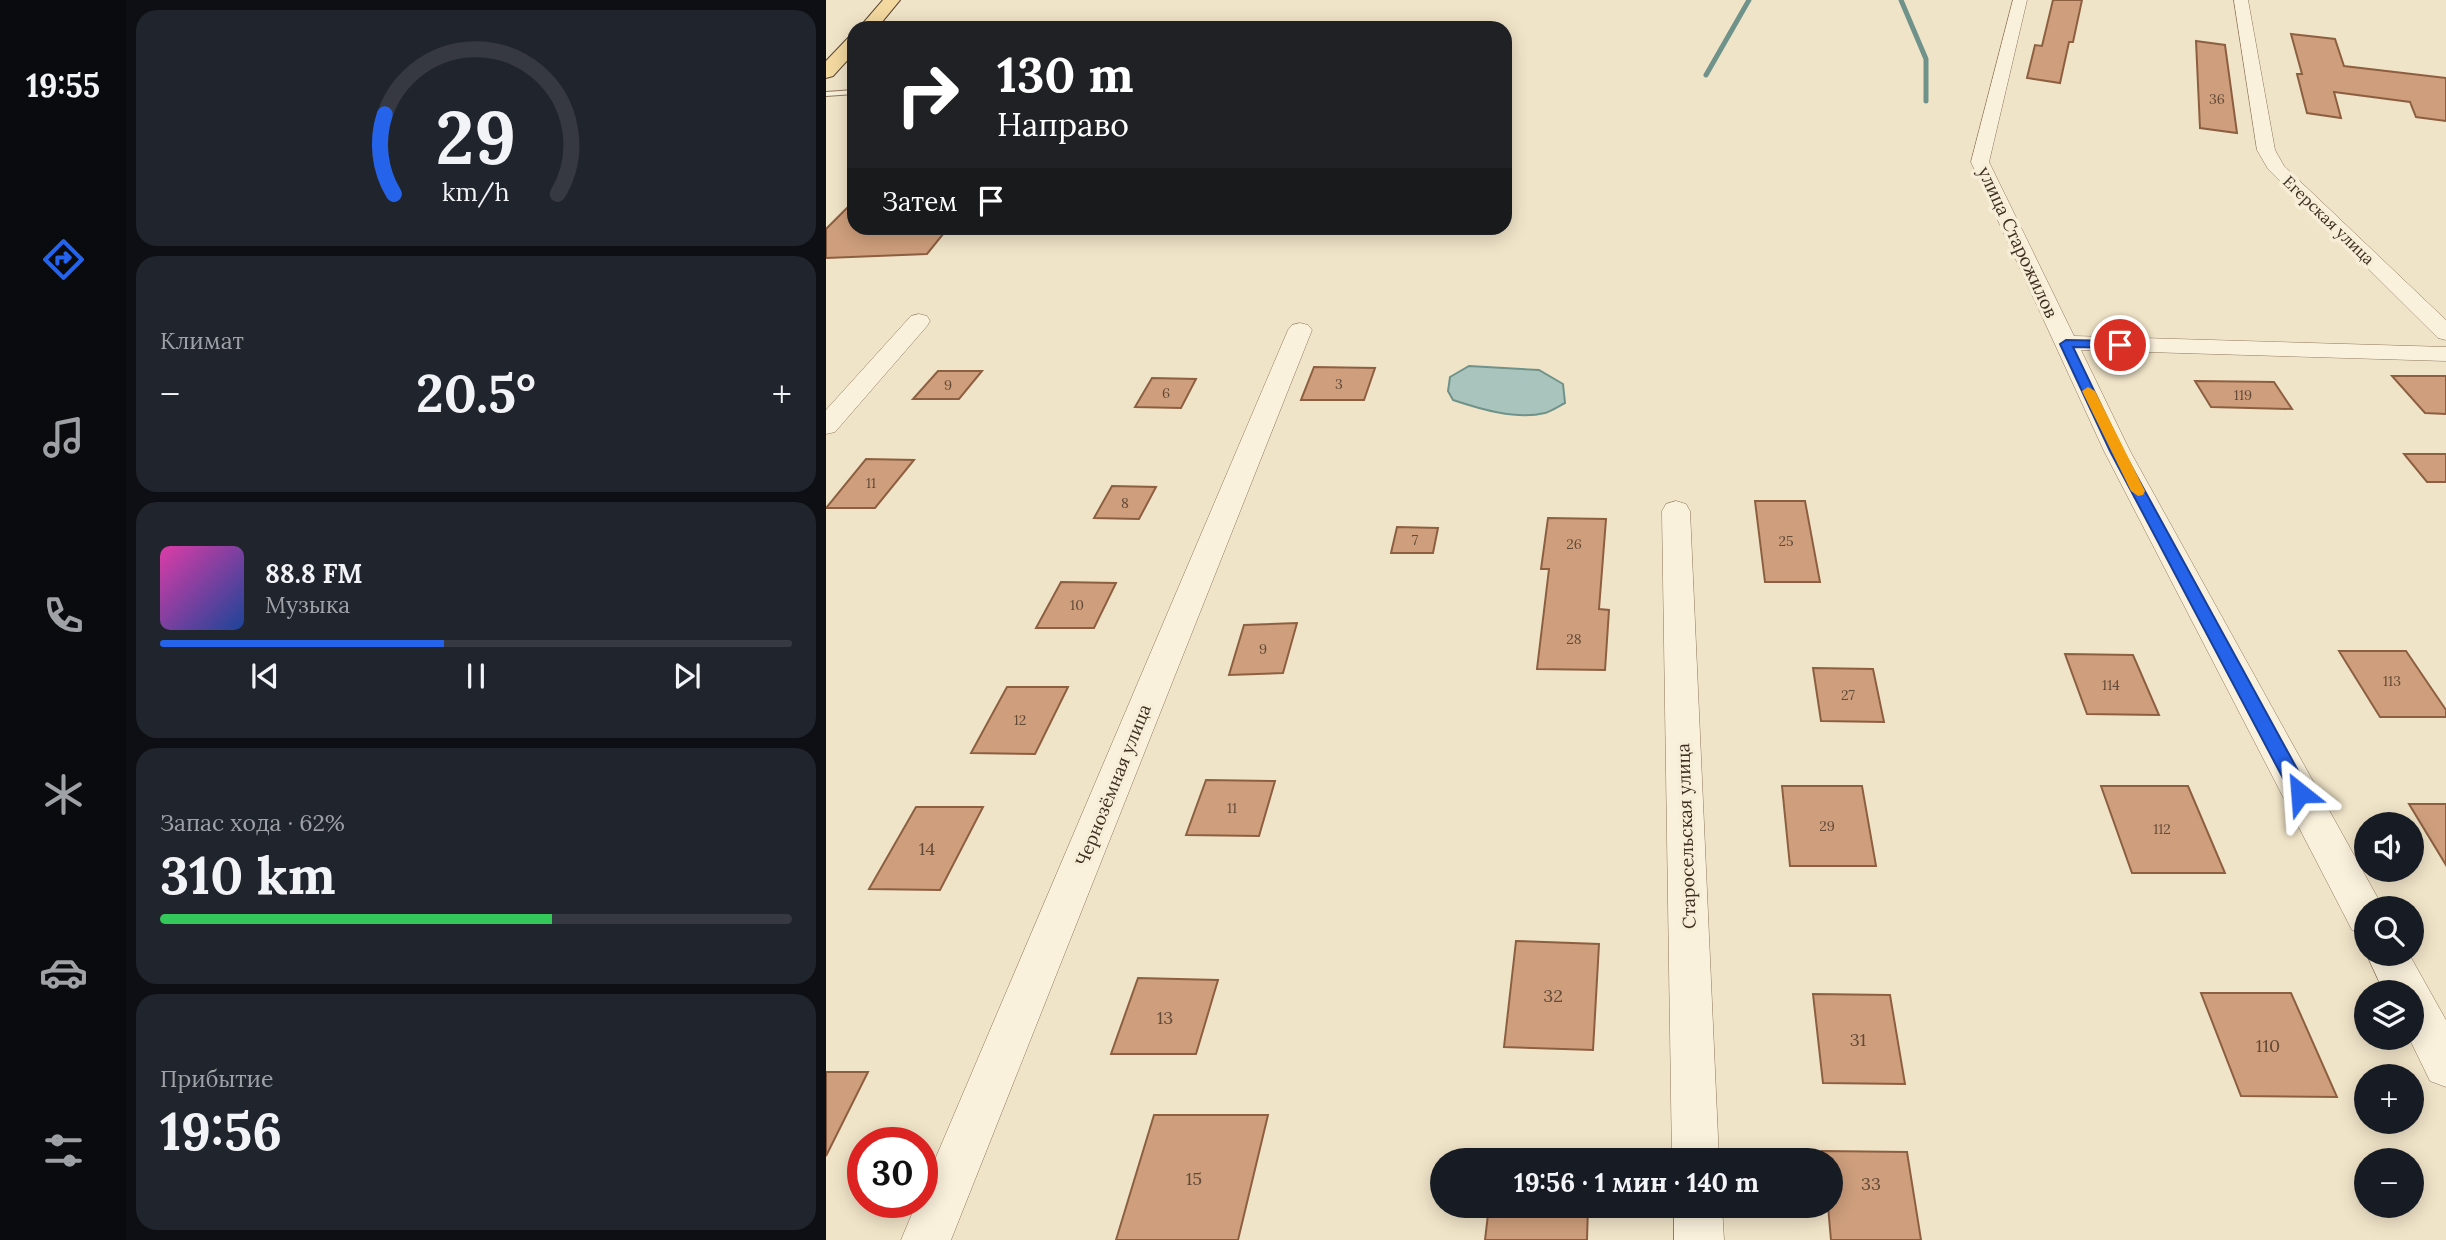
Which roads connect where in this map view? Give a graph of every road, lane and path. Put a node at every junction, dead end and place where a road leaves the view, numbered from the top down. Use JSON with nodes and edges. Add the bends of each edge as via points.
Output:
{"nodes":[{"id":1,"x":892,"y":0,"type":"edge"},
{"id":2,"x":2020,"y":0,"type":"edge"},
{"id":3,"x":2241,"y":0,"type":"edge"},
{"id":4,"x":874,"y":21,"type":"edge"},
{"id":5,"x":847,"y":50,"type":"edge"},
{"id":6,"x":826,"y":72,"type":"edge"},
{"id":7,"x":847,"y":92,"type":"edge"},
{"id":8,"x":826,"y":94,"type":"edge"},
{"id":9,"x":919,"y":321,"type":"dead end"},
{"id":10,"x":1300,"y":330,"type":"dead end"},
{"id":11,"x":2446,"y":333,"type":"edge"},
{"id":12,"x":2066,"y":344,"type":"junction"},
{"id":13,"x":2446,"y":354,"type":"edge"},
{"id":14,"x":826,"y":426,"type":"edge"},
{"id":15,"x":1676,"y":511,"type":"dead end"},
{"id":16,"x":2355,"y":896,"type":"edge"},
{"id":17,"x":2424,"y":1023,"type":"edge"},
{"id":18,"x":2446,"y":1065,"type":"edge"},
{"id":19,"x":1696,"y":1148,"type":"edge"},
{"id":20,"x":1698,"y":1218,"type":"edge"},
{"id":21,"x":926,"y":1240,"type":"edge"},
{"id":22,"x":1699,"y":1240,"type":"edge"}],
"edges":[{"from":1,"to":4,"type":"main road"},
{"from":2,"to":12,"type":"street","name":"улица Старожилов","via":[[1980,162]]},
{"from":3,"to":11,"type":"street","name":"Егерская улица","via":[[2266,150],[2277,169]]},
{"from":5,"to":6,"type":"main road"},
{"from":7,"to":8,"type":"lane"},
{"from":9,"to":14,"type":"street"},
{"from":10,"to":21,"type":"street","name":"Чернозёмная улица"},
{"from":12,"to":13,"type":"street"},
{"from":12,"to":16,"type":"street","name":"улица Старожилов","via":[[2117,451]]},
{"from":15,"to":19,"type":"street","name":"Старосельская улица"},
{"from":17,"to":18,"type":"street"},
{"from":20,"to":22,"type":"street"}]}
